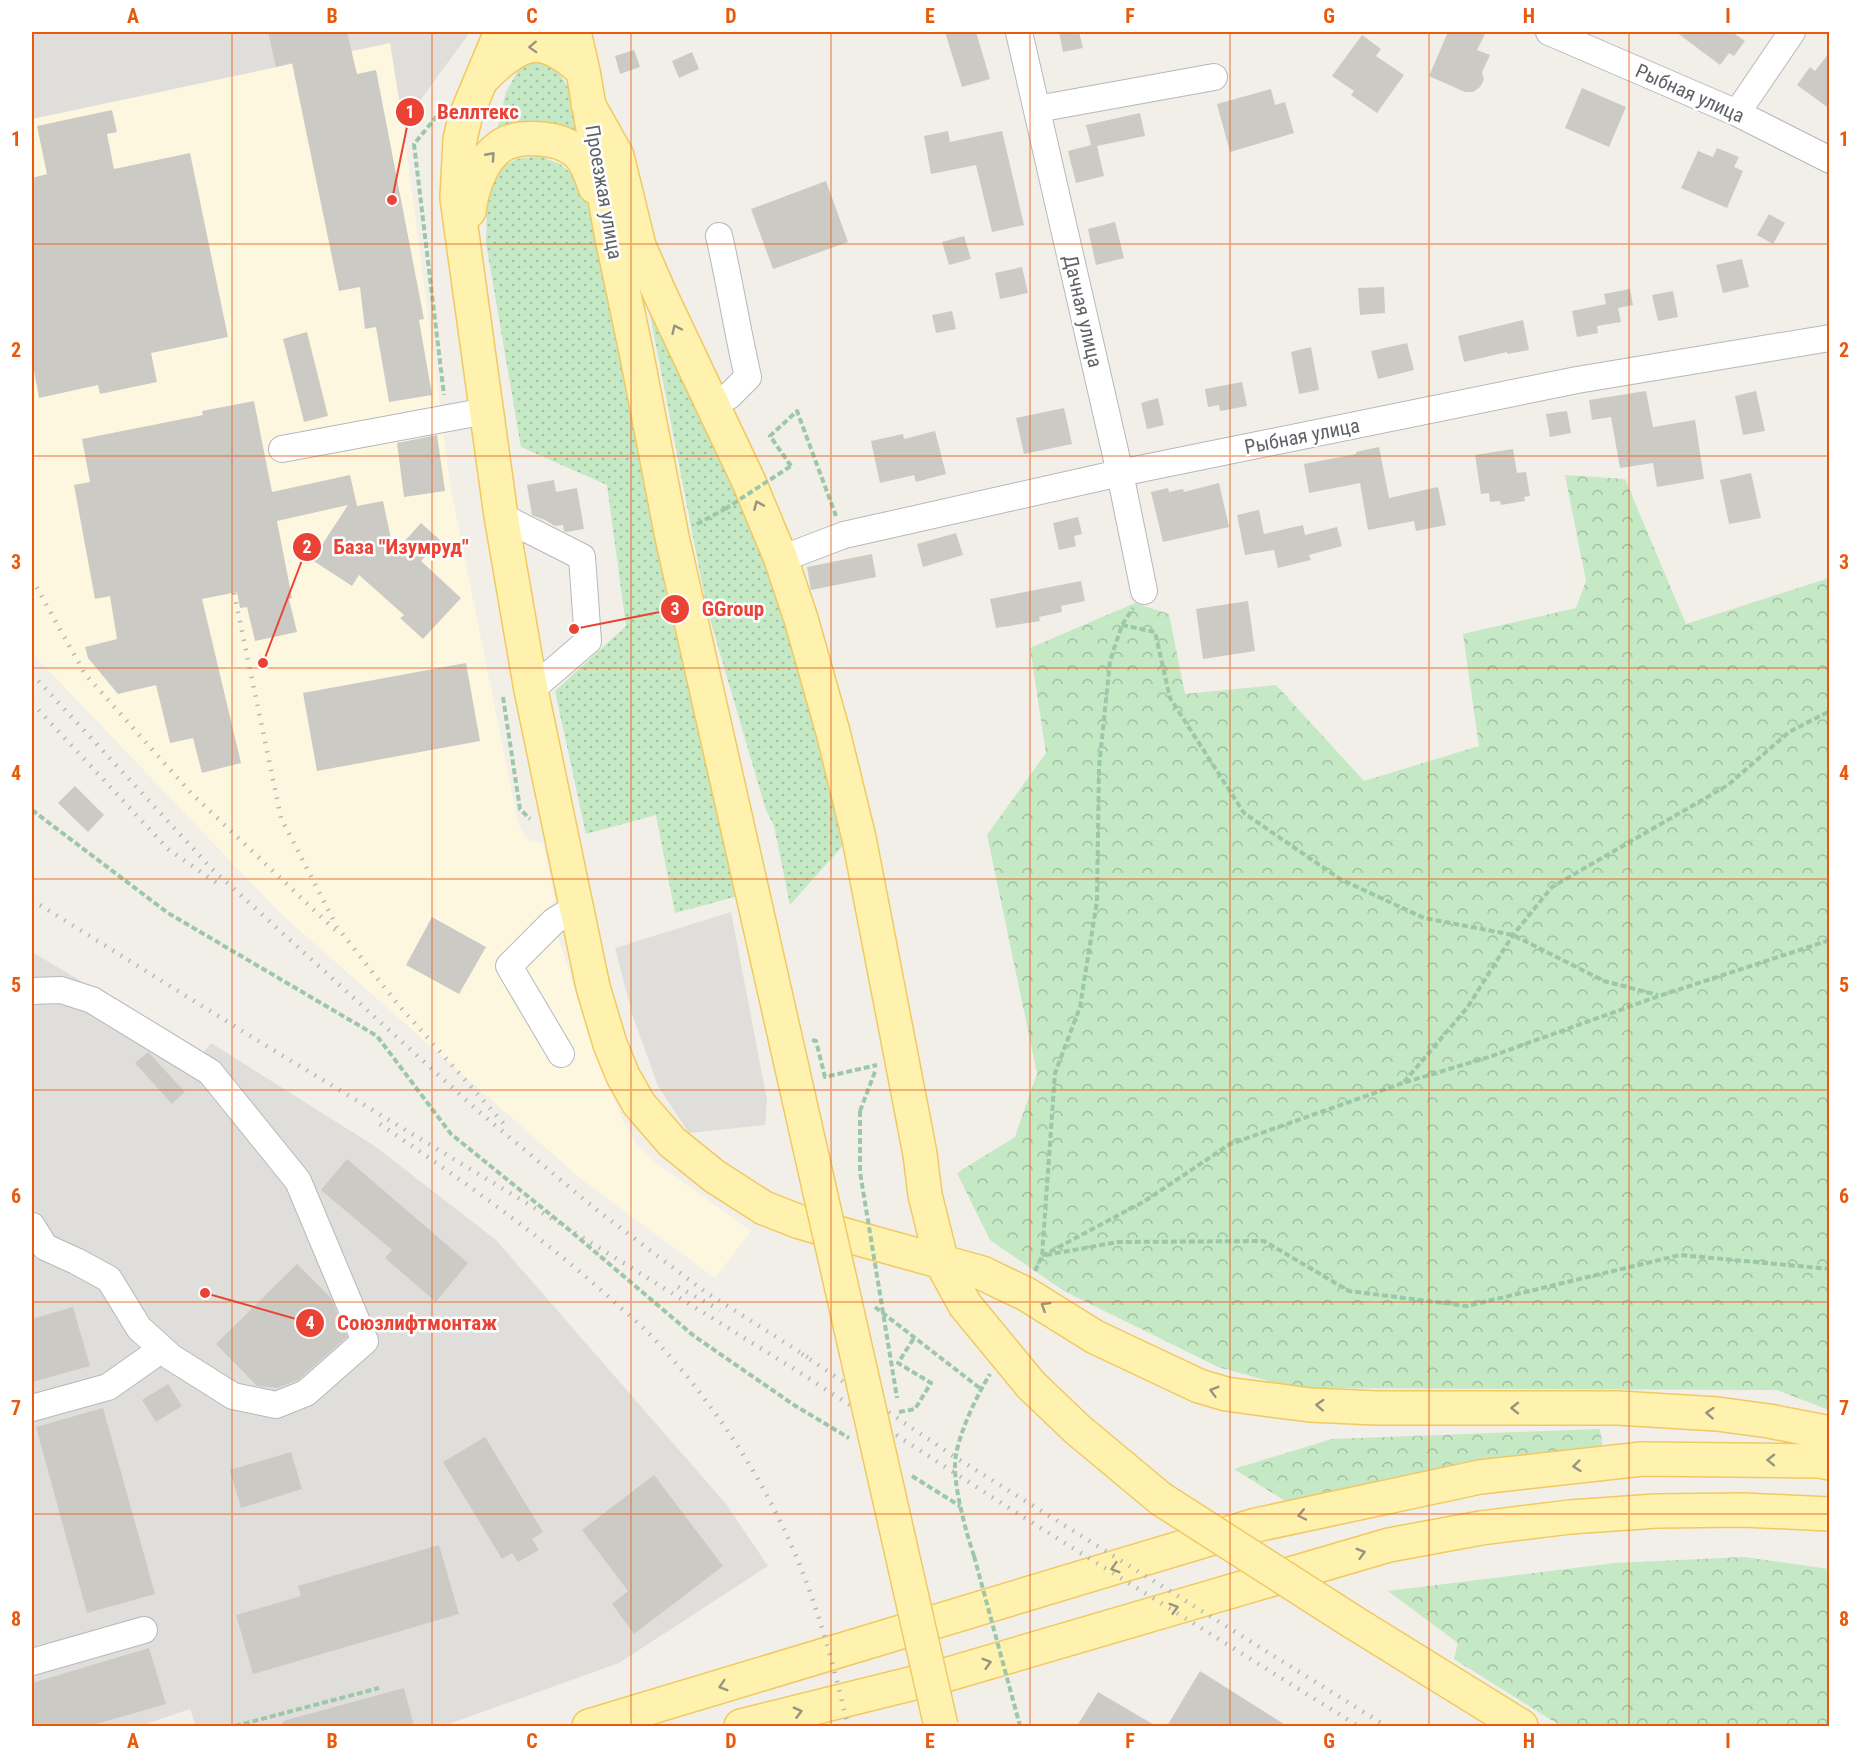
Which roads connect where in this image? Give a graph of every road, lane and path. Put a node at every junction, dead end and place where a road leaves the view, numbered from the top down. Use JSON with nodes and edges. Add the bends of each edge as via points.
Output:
{"nodes":[{"id":1,"x":501,"y":32,"type":"edge"},
{"id":2,"x":574,"y":32,"type":"edge"},
{"id":3,"x":1019,"y":32,"type":"edge"},
{"id":4,"x":1549,"y":32,"type":"edge"},
{"id":5,"x":1792,"y":32,"type":"edge"},
{"id":6,"x":583,"y":71,"type":"junction"},
{"id":7,"x":1214,"y":77,"type":"dead end"},
{"id":8,"x":478,"y":84,"type":"junction"},
{"id":9,"x":588,"y":105,"type":"junction"},
{"id":10,"x":443,"y":109,"type":"dead end"},
{"id":11,"x":1037,"y":109,"type":"junction"},
{"id":12,"x":1737,"y":113,"type":"junction"},
{"id":13,"x":1830,"y":160,"type":"edge"},
{"id":14,"x":611,"y":234,"type":"junction"},
{"id":15,"x":719,"y":236,"type":"dead end"},
{"id":16,"x":464,"y":251,"type":"junction"},
{"id":17,"x":1830,"y":338,"type":"edge"},
{"id":18,"x":710,"y":403,"type":"junction"},
{"id":19,"x":472,"y":414,"type":"junction"},
{"id":20,"x":282,"y":449,"type":"dead end"},
{"id":21,"x":1120,"y":473,"type":"junction"},
{"id":22,"x":725,"y":509,"type":"dead end"},
{"id":23,"x":501,"y":516,"type":"junction"},
{"id":24,"x":844,"y":535,"type":"junction"},
{"id":25,"x":781,"y":559,"type":"junction"},
{"id":26,"x":1144,"y":591,"type":"joint"},
{"id":27,"x":1122,"y":625,"type":"junction"},
{"id":28,"x":516,"y":692,"type":"junction"},
{"id":29,"x":1830,"y":711,"type":"edge"},
{"id":30,"x":32,"y":810,"type":"edge"},
{"id":31,"x":534,"y":824,"type":"dead end"},
{"id":32,"x":576,"y":907,"type":"junction"},
{"id":33,"x":1513,"y":935,"type":"junction"},
{"id":34,"x":1830,"y":940,"type":"edge"},
{"id":35,"x":32,"y":991,"type":"edge"},
{"id":36,"x":1659,"y":996,"type":"junction"},
{"id":37,"x":816,"y":1041,"type":"dead end"},
{"id":38,"x":561,"y":1054,"type":"dead end"},
{"id":39,"x":1403,"y":1083,"type":"junction"},
{"id":40,"x":32,"y":1227,"type":"edge"},
{"id":41,"x":1042,"y":1256,"type":"junction"},
{"id":42,"x":942,"y":1263,"type":"junction"},
{"id":43,"x":1830,"y":1269,"type":"edge"},
{"id":44,"x":870,"y":1303,"type":"dead end"},
{"id":45,"x":914,"y":1338,"type":"junction"},
{"id":46,"x":162,"y":1349,"type":"junction"},
{"id":47,"x":981,"y":1389,"type":"dead end"},
{"id":48,"x":32,"y":1408,"type":"edge"},
{"id":49,"x":885,"y":1412,"type":"junction"},
{"id":50,"x":966,"y":1426,"type":"dead end"},
{"id":51,"x":1830,"y":1433,"type":"edge"},
{"id":52,"x":853,"y":1440,"type":"dead end"},
{"id":53,"x":1830,"y":1463,"type":"edge"},
{"id":54,"x":911,"y":1476,"type":"dead end"},
{"id":55,"x":960,"y":1506,"type":"junction"},
{"id":56,"x":1830,"y":1514,"type":"edge"},
{"id":57,"x":144,"y":1630,"type":"dead end"},
{"id":58,"x":32,"y":1662,"type":"edge"},
{"id":59,"x":942,"y":1676,"type":"junction"},
{"id":60,"x":379,"y":1688,"type":"dead end"},
{"id":61,"x":235,"y":1726,"type":"edge"},
{"id":62,"x":589,"y":1726,"type":"edge"},
{"id":63,"x":741,"y":1726,"type":"edge"},
{"id":64,"x":941,"y":1726,"type":"edge"},
{"id":65,"x":955,"y":1726,"type":"edge"},
{"id":66,"x":1020,"y":1726,"type":"edge"},
{"id":67,"x":1521,"y":1726,"type":"edge"}],
"edges":[{"from":1,"to":8,"type":"main road"},
{"from":2,"to":6,"type":"main road","name":"Проезжая улица"},
{"from":3,"to":11,"type":"street","name":"Дачная улица"},
{"from":4,"to":12,"type":"street","name":"Рыбная улица"},
{"from":5,"to":12,"type":"street"},
{"from":6,"to":8,"type":"main road","one_way":true,"via":[[565,54],[527,46],[502,59]]},
{"from":6,"to":9,"type":"main road","name":"Проезжая улица"},
{"from":7,"to":11,"type":"street"},
{"from":8,"to":16,"type":"main road","via":[[460,139],[457,198]]},
{"from":9,"to":14,"type":"main road","name":"Проезжая улица"},
{"from":18,"to":9,"type":"main road","one_way":true,"via":[[639,246],[616,156]]},
{"from":10,"to":19,"type":"path","via":[[414,144],[445,401]]},
{"from":11,"to":21,"type":"street","name":"Дачная улица"},
{"from":12,"to":13,"type":"street","name":"Рыбная улица"},
{"from":16,"to":14,"type":"main road","one_way":true,"via":[[470,202],[484,164],[500,146],[518,138],[548,140],[575,151],[590,174]]},
{"from":14,"to":49,"type":"main road","name":"Проезжая улица","bridge":true,"via":[[672,537]]},
{"from":15,"to":18,"type":"street","via":[[748,376],[729,396]]},
{"from":16,"to":19,"type":"main road"},
{"from":17,"to":21,"type":"street","name":"Рыбная улица","via":[[1577,380]]},
{"from":25,"to":18,"type":"main road","one_way":true},
{"from":19,"to":20,"type":"street"},
{"from":19,"to":23,"type":"main road"},
{"from":21,"to":24,"type":"street","name":"Рыбная улица"},
{"from":21,"to":26,"type":"street","name":"Дачная улица"},
{"from":22,"to":24,"type":"path","bridge":true,"via":[[791,466],[770,436],[796,411]]},
{"from":23,"to":28,"type":"main road"},
{"from":23,"to":28,"type":"street","via":[[582,557],[588,641]]},
{"from":24,"to":25,"type":"street","name":"Рыбная улица"},
{"from":25,"to":42,"type":"main road","via":[[813,659],[859,838],[925,1195]]},
{"from":26,"to":27,"type":"path"},
{"from":27,"to":33,"type":"path","via":[[1155,633],[1170,698],[1244,813],[1340,879],[1424,918]]},
{"from":27,"to":41,"type":"path","via":[[1110,661],[1099,767],[1097,901],[1080,1007],[1055,1073]]},
{"from":28,"to":31,"type":"path","via":[[520,809]]},
{"from":28,"to":32,"type":"main road"},
{"from":29,"to":33,"type":"path","via":[[1789,732],[1728,785],[1552,887]]},
{"from":30,"to":52,"type":"path","via":[[168,913],[377,1036],[451,1134],[694,1336]]},
{"from":32,"to":38,"type":"street","via":[[554,921],[509,966]]},
{"from":32,"to":42,"type":"main road","via":[[593,987],[623,1076],[639,1104],[672,1142],[714,1176],[764,1208]]},
{"from":33,"to":36,"type":"path","via":[[1604,981]]},
{"from":33,"to":39,"type":"path","via":[[1467,1008]]},
{"from":34,"to":36,"type":"path"},
{"from":35,"to":46,"type":"street","via":[[61,990],[92,1000],[210,1072],[298,1181],[365,1341],[306,1393],[276,1405],[233,1396]]},
{"from":36,"to":39,"type":"path","via":[[1490,1057]]},
{"from":37,"to":49,"type":"path","bridge":true,"via":[[825,1077],[878,1065],[860,1111],[860,1172]]},
{"from":39,"to":41,"type":"path","via":[[1230,1144],[1145,1201]]},
{"from":40,"to":46,"type":"street","via":[[45,1247],[108,1280],[140,1328]]},
{"from":41,"to":43,"type":"path","via":[[1118,1242],[1264,1241],[1349,1291],[1467,1306],[1680,1255]]},
{"from":51,"to":42,"type":"main road","one_way":true,"via":[[1717,1414],[1618,1408],[1377,1408],[1310,1405],[1226,1394],[1199,1386],[1095,1337],[1026,1294],[982,1273]]},
{"from":42,"to":67,"type":"main road","bridge":true,"via":[[965,1305],[1031,1385],[1077,1430],[1161,1499]]},
{"from":44,"to":45,"type":"path"},
{"from":45,"to":47,"type":"path"},
{"from":45,"to":49,"type":"path","via":[[898,1363],[931,1383],[915,1409]]},
{"from":46,"to":48,"type":"street","via":[[108,1387]]},
{"from":49,"to":64,"type":"main road","name":"Проезжая улица","bridge":true},
{"from":50,"to":55,"type":"path","via":[[955,1456]]},
{"from":53,"to":62,"type":"main road","one_way":true,"via":[[1642,1459],[1480,1477],[1256,1525]]},
{"from":54,"to":55,"type":"path"},
{"from":55,"to":66,"type":"path","bridge":true},
{"from":59,"to":56,"type":"main road","one_way":true,"via":[[1401,1542],[1481,1528],[1656,1511]]},
{"from":57,"to":58,"type":"street"},
{"from":63,"to":59,"type":"main road","one_way":true},
{"from":59,"to":65,"type":"street"},
{"from":60,"to":61,"type":"path"}]}
